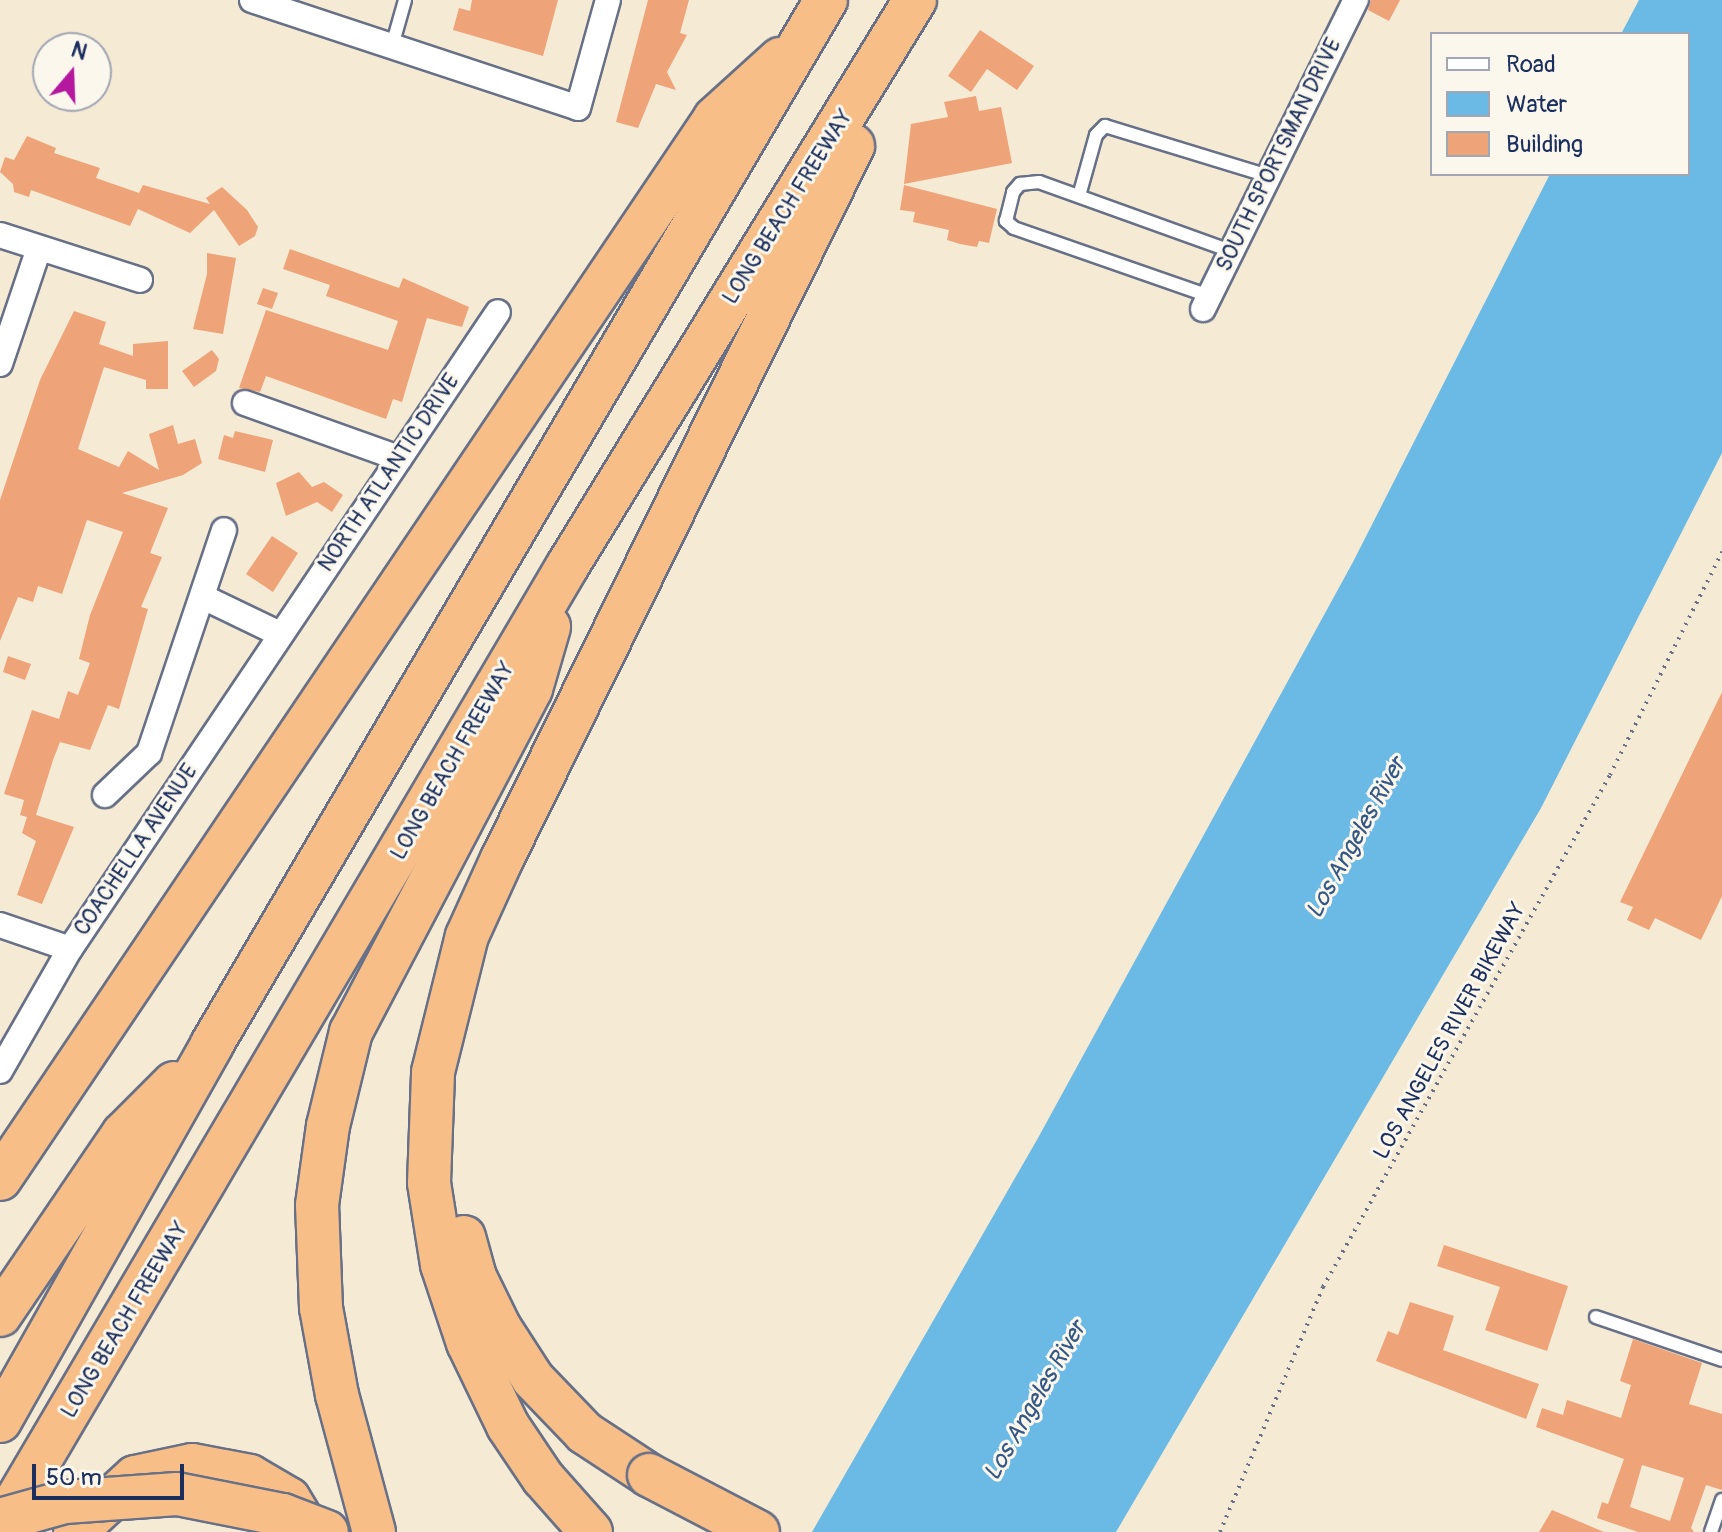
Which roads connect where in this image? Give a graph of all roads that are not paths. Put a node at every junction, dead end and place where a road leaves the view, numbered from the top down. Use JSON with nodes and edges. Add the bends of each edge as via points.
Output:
{"nodes":[{"id":1,"x":252,"y":0,"type":"edge"},
{"id":2,"x":405,"y":0,"type":"edge"},
{"id":3,"x":608,"y":0,"type":"edge"},
{"id":4,"x":826,"y":0,"type":"edge"},
{"id":5,"x":915,"y":0,"type":"edge"},
{"id":6,"x":926,"y":0,"type":"edge"},
{"id":7,"x":1356,"y":0,"type":"edge"},
{"id":8,"x":804,"y":36,"type":"junction"},
{"id":9,"x":392,"y":46,"type":"junction"},
{"id":10,"x":1269,"y":176,"type":"junction"},
{"id":11,"x":1079,"y":196,"type":"junction"},
{"id":12,"x":0,"y":235,"type":"edge"},
{"id":13,"x":39,"y":248,"type":"junction"},
{"id":14,"x":1231,"y":251,"type":"junction"},
{"id":15,"x":140,"y":280,"type":"dead end"},
{"id":16,"x":1206,"y":302,"type":"joint"},
{"id":17,"x":498,"y":312,"type":"dead end"},
{"id":18,"x":0,"y":364,"type":"edge"},
{"id":19,"x":245,"y":403,"type":"dead end"},
{"id":20,"x":399,"y":458,"type":"junction"},
{"id":21,"x":224,"y":530,"type":"dead end"},
{"id":22,"x":568,"y":565,"type":"junction"},
{"id":23,"x":203,"y":597,"type":"junction"},
{"id":24,"x":280,"y":634,"type":"junction"},
{"id":25,"x":105,"y":795,"type":"dead end"},
{"id":26,"x":0,"y":925,"type":"edge"},
{"id":27,"x":70,"y":949,"type":"junction"},
{"id":28,"x":212,"y":1044,"type":"junction"},
{"id":29,"x":0,"y":1071,"type":"edge"},
{"id":30,"x":431,"y":1108,"type":"junction"},
{"id":31,"x":0,"y":1179,"type":"edge"},
{"id":32,"x":0,"y":1315,"type":"edge"},
{"id":33,"x":1596,"y":1317,"type":"dead end"},
{"id":34,"x":1722,"y":1360,"type":"edge"},
{"id":35,"x":0,"y":1421,"type":"edge"},
{"id":36,"x":1722,"y":1500,"type":"edge"},
{"id":37,"x":0,"y":1520,"type":"edge"},
{"id":38,"x":750,"y":1520,"type":"edge"},
{"id":39,"x":0,"y":1528,"type":"edge"},
{"id":40,"x":75,"y":1532,"type":"edge"},
{"id":41,"x":309,"y":1532,"type":"edge"},
{"id":42,"x":327,"y":1532,"type":"edge"},
{"id":43,"x":374,"y":1532,"type":"edge"},
{"id":44,"x":591,"y":1532,"type":"edge"},
{"id":45,"x":720,"y":1532,"type":"edge"},
{"id":46,"x":1711,"y":1532,"type":"edge"}],
"edges":[{"from":1,"to":9,"type":"street"},
{"from":2,"to":9,"type":"lane"},
{"from":3,"to":9,"type":"street","via":[[578,108]]},
{"from":4,"to":8,"type":"highway"},
{"from":5,"to":22,"type":"highway","name":"LONG BEACH FREEWAY"},
{"from":6,"to":30,"type":"highway","via":[[467,936],[433,1072]]},
{"from":7,"to":10,"type":"street","name":"SOUTH SPORTSMAN DRIVE"},
{"from":8,"to":28,"type":"highway"},
{"from":8,"to":31,"type":"highway","via":[[715,118]]},
{"from":10,"to":11,"type":"lane","via":[[1105,126],[1096,135]]},
{"from":10,"to":14,"type":"street","name":"SOUTH SPORTSMAN DRIVE"},
{"from":11,"to":14,"type":"lane"},
{"from":11,"to":16,"type":"lane","via":[[1030,181],[1013,192],[1006,221]]},
{"from":12,"to":13,"type":"street"},
{"from":13,"to":15,"type":"street"},
{"from":13,"to":18,"type":"street"},
{"from":14,"to":16,"type":"street","name":"SOUTH SPORTSMAN DRIVE"},
{"from":17,"to":20,"type":"street","name":"NORTH ATLANTIC DRIVE"},
{"from":19,"to":20,"type":"street"},
{"from":20,"to":24,"type":"street","name":"NORTH ATLANTIC DRIVE"},
{"from":21,"to":23,"type":"street","name":"COACHELLA AVENUE"},
{"from":22,"to":39,"type":"highway","name":"LONG BEACH FREEWAY"},
{"from":22,"to":43,"type":"highway","via":[[531,689],[351,1032],[328,1126],[317,1205],[321,1308],[337,1395]]},
{"from":23,"to":24,"type":"street"},
{"from":23,"to":25,"type":"street","name":"COACHELLA AVENUE","via":[[149,753]]},
{"from":24,"to":27,"type":"street","name":"COACHELLA AVENUE"},
{"from":26,"to":27,"type":"street"},
{"from":27,"to":29,"type":"street","name":"COACHELLA AVENUE"},
{"from":28,"to":32,"type":"highway","via":[[123,1134]]},
{"from":28,"to":35,"type":"highway"},
{"from":30,"to":38,"type":"highway","bridge":true,"via":[[475,1277],[533,1379],[585,1433],[649,1475]]},
{"from":30,"to":44,"type":"highway","via":[[429,1183],[442,1265],[468,1343],[508,1426],[543,1478]]},
{"from":33,"to":34,"type":"lane"},
{"from":36,"to":46,"type":"lane"},
{"from":37,"to":42,"type":"highway","bridge":true,"via":[[65,1502],[177,1494],[283,1515]]},
{"from":38,"to":45,"type":"lane"},
{"from":40,"to":41,"type":"highway","via":[[135,1477],[192,1465],[250,1476],[289,1499]]}]}
